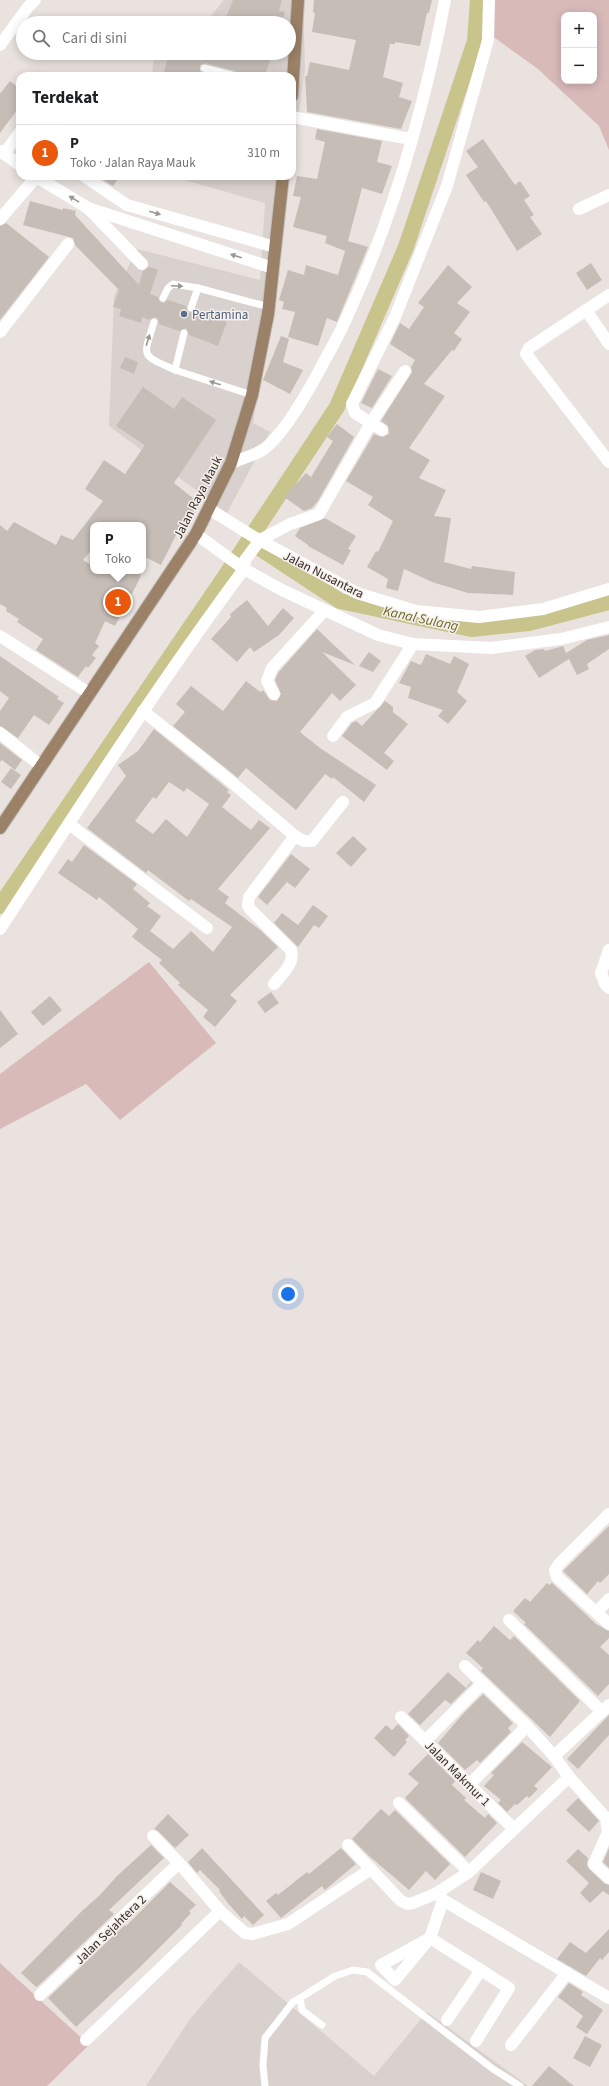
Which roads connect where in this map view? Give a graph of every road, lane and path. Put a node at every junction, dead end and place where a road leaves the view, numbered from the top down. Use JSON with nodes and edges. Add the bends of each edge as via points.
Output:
{"nodes":[{"id":1,"x":298,"y":0,"type":"edge"},
{"id":2,"x":445,"y":0,"type":"edge"},
{"id":3,"x":489,"y":0,"type":"edge"},
{"id":4,"x":29,"y":2,"type":"edge"},
{"id":5,"x":20,"y":16,"type":"edge"},
{"id":6,"x":16,"y":21,"type":"edge"},
{"id":7,"x":296,"y":30,"type":"edge"},
{"id":8,"x":0,"y":45,"type":"edge"},
{"id":9,"x":294,"y":60,"type":"edge"},
{"id":10,"x":204,"y":68,"type":"dead end"},
{"id":11,"x":220,"y":72,"type":"edge"},
{"id":12,"x":293,"y":72,"type":"edge"},
{"id":13,"x":296,"y":118,"type":"edge"},
{"id":14,"x":16,"y":136,"type":"edge"},
{"id":15,"x":411,"y":139,"type":"junction"},
{"id":16,"x":2,"y":152,"type":"edge"},
{"id":17,"x":16,"y":162,"type":"edge"},
{"id":18,"x":33,"y":180,"type":"edge"},
{"id":19,"x":42,"y":180,"type":"edge"},
{"id":20,"x":90,"y":180,"type":"edge"},
{"id":21,"x":283,"y":180,"type":"edge"},
{"id":22,"x":609,"y":195,"type":"edge"},
{"id":23,"x":127,"y":204,"type":"junction"},
{"id":24,"x":88,"y":208,"type":"junction"},
{"id":25,"x":579,"y":209,"type":"dead end"},
{"id":26,"x":0,"y":219,"type":"edge"},
{"id":27,"x":122,"y":219,"type":"junction"},
{"id":28,"x":68,"y":244,"type":"dead end"},
{"id":29,"x":275,"y":247,"type":"junction"},
{"id":30,"x":142,"y":264,"type":"dead end"},
{"id":31,"x":273,"y":268,"type":"junction"},
{"id":32,"x":198,"y":288,"type":"junction"},
{"id":33,"x":609,"y":295,"type":"edge"},
{"id":34,"x":163,"y":298,"type":"dead end"},
{"id":35,"x":269,"y":307,"type":"junction"},
{"id":36,"x":191,"y":308,"type":"dead end"},
{"id":37,"x":586,"y":310,"type":"junction"},
{"id":38,"x":154,"y":322,"type":"dead end"},
{"id":39,"x":0,"y":332,"type":"edge"},
{"id":40,"x":184,"y":333,"type":"dead end"},
{"id":41,"x":609,"y":344,"type":"edge"},
{"id":42,"x":175,"y":370,"type":"junction"},
{"id":43,"x":405,"y":371,"type":"dead end"},
{"id":44,"x":252,"y":395,"type":"junction"},
{"id":45,"x":371,"y":423,"type":"junction"},
{"id":46,"x":382,"y":430,"type":"dead end"},
{"id":47,"x":609,"y":462,"type":"edge"},
{"id":48,"x":231,"y":463,"type":"junction"},
{"id":49,"x":209,"y":509,"type":"junction"},
{"id":50,"x":201,"y":537,"type":"junction"},
{"id":51,"x":257,"y":540,"type":"junction"},
{"id":52,"x":243,"y":565,"type":"junction"},
{"id":53,"x":609,"y":589,"type":"edge"},
{"id":54,"x":324,"y":611,"type":"junction"},
{"id":55,"x":609,"y":626,"type":"edge"},
{"id":56,"x":0,"y":636,"type":"edge"},
{"id":57,"x":413,"y":644,"type":"junction"},
{"id":58,"x":89,"y":694,"type":"junction"},
{"id":59,"x":274,"y":694,"type":"dead end"},
{"id":60,"x":143,"y":710,"type":"junction"},
{"id":61,"x":0,"y":733,"type":"edge"},
{"id":62,"x":333,"y":736,"type":"dead end"},
{"id":63,"x":41,"y":766,"type":"junction"},
{"id":64,"x":343,"y":802,"type":"dead end"},
{"id":65,"x":69,"y":824,"type":"junction"},
{"id":66,"x":0,"y":828,"type":"edge"},
{"id":67,"x":295,"y":836,"type":"junction"},
{"id":68,"x":206,"y":928,"type":"dead end"},
{"id":69,"x":0,"y":929,"type":"edge"},
{"id":70,"x":609,"y":950,"type":"edge"},
{"id":71,"x":274,"y":984,"type":"dead end"},
{"id":72,"x":609,"y":988,"type":"edge"},
{"id":73,"x":609,"y":1514,"type":"edge"},
{"id":74,"x":609,"y":1599,"type":"edge"},
{"id":75,"x":597,"y":1612,"type":"junction"},
{"id":76,"x":509,"y":1620,"type":"dead end"},
{"id":77,"x":609,"y":1624,"type":"edge"},
{"id":78,"x":465,"y":1666,"type":"dead end"},
{"id":79,"x":483,"y":1682,"type":"junction"},
{"id":80,"x":606,"y":1708,"type":"edge"},
{"id":81,"x":401,"y":1717,"type":"dead end"},
{"id":82,"x":527,"y":1726,"type":"junction"},
{"id":83,"x":426,"y":1741,"type":"junction"},
{"id":84,"x":554,"y":1756,"type":"junction"},
{"id":85,"x":569,"y":1777,"type":"junction"},
{"id":86,"x":469,"y":1784,"type":"junction"},
{"id":87,"x":399,"y":1803,"type":"dead end"},
{"id":88,"x":514,"y":1829,"type":"junction"},
{"id":89,"x":153,"y":1836,"type":"dead end"},
{"id":90,"x":348,"y":1845,"type":"dead end"},
{"id":91,"x":179,"y":1863,"type":"junction"},
{"id":92,"x":371,"y":1869,"type":"junction"},
{"id":93,"x":469,"y":1872,"type":"junction"},
{"id":94,"x":609,"y":1878,"type":"edge"},
{"id":95,"x":440,"y":1896,"type":"junction"},
{"id":96,"x":220,"y":1911,"type":"junction"},
{"id":97,"x":481,"y":1970,"type":"junction"},
{"id":98,"x":567,"y":1973,"type":"junction"},
{"id":99,"x":40,"y":1995,"type":"dead end"},
{"id":100,"x":300,"y":1998,"type":"junction"},
{"id":101,"x":609,"y":1998,"type":"edge"},
{"id":102,"x":447,"y":2020,"type":"dead end"},
{"id":103,"x":322,"y":2025,"type":"dead end"},
{"id":104,"x":86,"y":2040,"type":"dead end"},
{"id":105,"x":476,"y":2041,"type":"dead end"},
{"id":106,"x":511,"y":2045,"type":"dead end"},
{"id":107,"x":266,"y":2086,"type":"edge"},
{"id":108,"x":520,"y":2086,"type":"edge"}],
"edges":[{"from":1,"to":7,"type":"main road"},
{"from":2,"to":15,"type":"street","via":[[432,67]]},
{"from":3,"to":45,"type":"street","via":[[488,40],[447,186],[395,318],[352,404],[355,413]]},
{"from":4,"to":5,"type":"street"},
{"from":6,"to":8,"type":"street"},
{"from":9,"to":12,"type":"main road"},
{"from":10,"to":11,"type":"lane"},
{"from":13,"to":15,"type":"street"},
{"from":14,"to":16,"type":"street"},
{"from":15,"to":48,"type":"street","via":[[379,243],[346,320],[304,398],[269,444]]},
{"from":16,"to":17,"type":"street"},
{"from":18,"to":26,"type":"street"},
{"from":24,"to":19,"type":"street","one_way":true},
{"from":20,"to":23,"type":"street"},
{"from":21,"to":29,"type":"main road","name":"Jalan Raya Mauk"},
{"from":22,"to":25,"type":"street"},
{"from":23,"to":27,"type":"street"},
{"from":23,"to":29,"type":"street","one_way":true},
{"from":24,"to":27,"type":"street"},
{"from":24,"to":30,"type":"street"},
{"from":31,"to":27,"type":"street","one_way":true},
{"from":28,"to":39,"type":"street"},
{"from":29,"to":31,"type":"main road","name":"Jalan Raya Mauk"},
{"from":31,"to":35,"type":"main road","name":"Jalan Raya Mauk"},
{"from":34,"to":32,"type":"lane","one_way":true,"via":[[173,284]]},
{"from":32,"to":35,"type":"lane"},
{"from":32,"to":36,"type":"lane"},
{"from":33,"to":37,"type":"street"},
{"from":35,"to":44,"type":"main road","name":"Jalan Raya Mauk"},
{"from":37,"to":41,"type":"street"},
{"from":37,"to":47,"type":"street","via":[[529,348],[526,356]]},
{"from":42,"to":38,"type":"lane","one_way":true,"via":[[149,358],[146,354]]},
{"from":40,"to":42,"type":"lane"},
{"from":44,"to":42,"type":"lane","one_way":true},
{"from":43,"to":45,"type":"street"},
{"from":44,"to":48,"type":"main road","name":"Jalan Raya Mauk"},
{"from":45,"to":46,"type":"street"},
{"from":45,"to":51,"type":"street","via":[[319,514]]},
{"from":48,"to":49,"type":"main road","name":"Jalan Raya Mauk"},
{"from":49,"to":50,"type":"main road","name":"Jalan Raya Mauk"},
{"from":49,"to":51,"type":"street","name":"Jalan Nusantara"},
{"from":50,"to":52,"type":"street"},
{"from":50,"to":58,"type":"main road","name":"Jalan Raya Mauk"},
{"from":51,"to":52,"type":"street"},
{"from":51,"to":53,"type":"street","name":"Jalan Nusantara","via":[[357,593],[416,611],[479,617],[543,609]]},
{"from":52,"to":54,"type":"street"},
{"from":52,"to":60,"type":"street"},
{"from":54,"to":57,"type":"street","via":[[378,636]]},
{"from":54,"to":59,"type":"street","via":[[272,668],[267,681]]},
{"from":55,"to":57,"type":"street","via":[[561,639],[491,648]]},
{"from":56,"to":58,"type":"street"},
{"from":57,"to":62,"type":"street","via":[[375,703],[347,717]]},
{"from":58,"to":63,"type":"main road","name":"Jalan Raya Mauk"},
{"from":60,"to":65,"type":"street"},
{"from":60,"to":67,"type":"street"},
{"from":61,"to":63,"type":"street"},
{"from":63,"to":66,"type":"main road","name":"Jalan Raya Mauk"},
{"from":64,"to":67,"type":"street","via":[[312,841],[304,841]]},
{"from":65,"to":68,"type":"street"},
{"from":65,"to":69,"type":"street"},
{"from":67,"to":71,"type":"street","via":[[249,897],[248,902],[250,909],[291,950],[293,956],[291,963]]},
{"from":70,"to":72,"type":"street","via":[[601,973]]},
{"from":73,"to":75,"type":"street","via":[[555,1570],[557,1577]]},
{"from":74,"to":75,"type":"street"},
{"from":75,"to":77,"type":"street"},
{"from":76,"to":80,"type":"street"},
{"from":78,"to":79,"type":"street"},
{"from":79,"to":82,"type":"street"},
{"from":79,"to":83,"type":"street"},
{"from":80,"to":84,"type":"street"},
{"from":81,"to":83,"type":"street","name":"Jalan Makmur 1"},
{"from":82,"to":84,"type":"street"},
{"from":82,"to":86,"type":"street"},
{"from":83,"to":86,"type":"street","name":"Jalan Makmur 1"},
{"from":84,"to":85,"type":"street"},
{"from":85,"to":88,"type":"street"},
{"from":85,"to":94,"type":"street","via":[[606,1818],[608,1832],[594,1864]]},
{"from":86,"to":88,"type":"street","name":"Jalan Makmur 1"},
{"from":87,"to":93,"type":"street"},
{"from":88,"to":93,"type":"street"},
{"from":89,"to":91,"type":"street"},
{"from":90,"to":92,"type":"street"},
{"from":91,"to":96,"type":"street"},
{"from":91,"to":99,"type":"street","name":"Jalan Sejahtera 2"},
{"from":92,"to":95,"type":"street","via":[[401,1901],[408,1904]]},
{"from":92,"to":96,"type":"street","via":[[288,1924],[252,1934],[245,1933]]},
{"from":93,"to":95,"type":"street"},
{"from":95,"to":97,"type":"street","via":[[430,1938]]},
{"from":95,"to":98,"type":"street"},
{"from":96,"to":104,"type":"street"},
{"from":97,"to":102,"type":"street"},
{"from":97,"to":105,"type":"street","via":[[509,1988]]},
{"from":98,"to":101,"type":"street"},
{"from":98,"to":106,"type":"street"},
{"from":100,"to":103,"type":"lane","via":[[302,2010]]},
{"from":100,"to":107,"type":"lane","via":[[293,2002],[265,2038],[263,2065]]},
{"from":100,"to":108,"type":"lane","via":[[335,1976],[353,1970],[367,1972],[493,2069]]}]}
